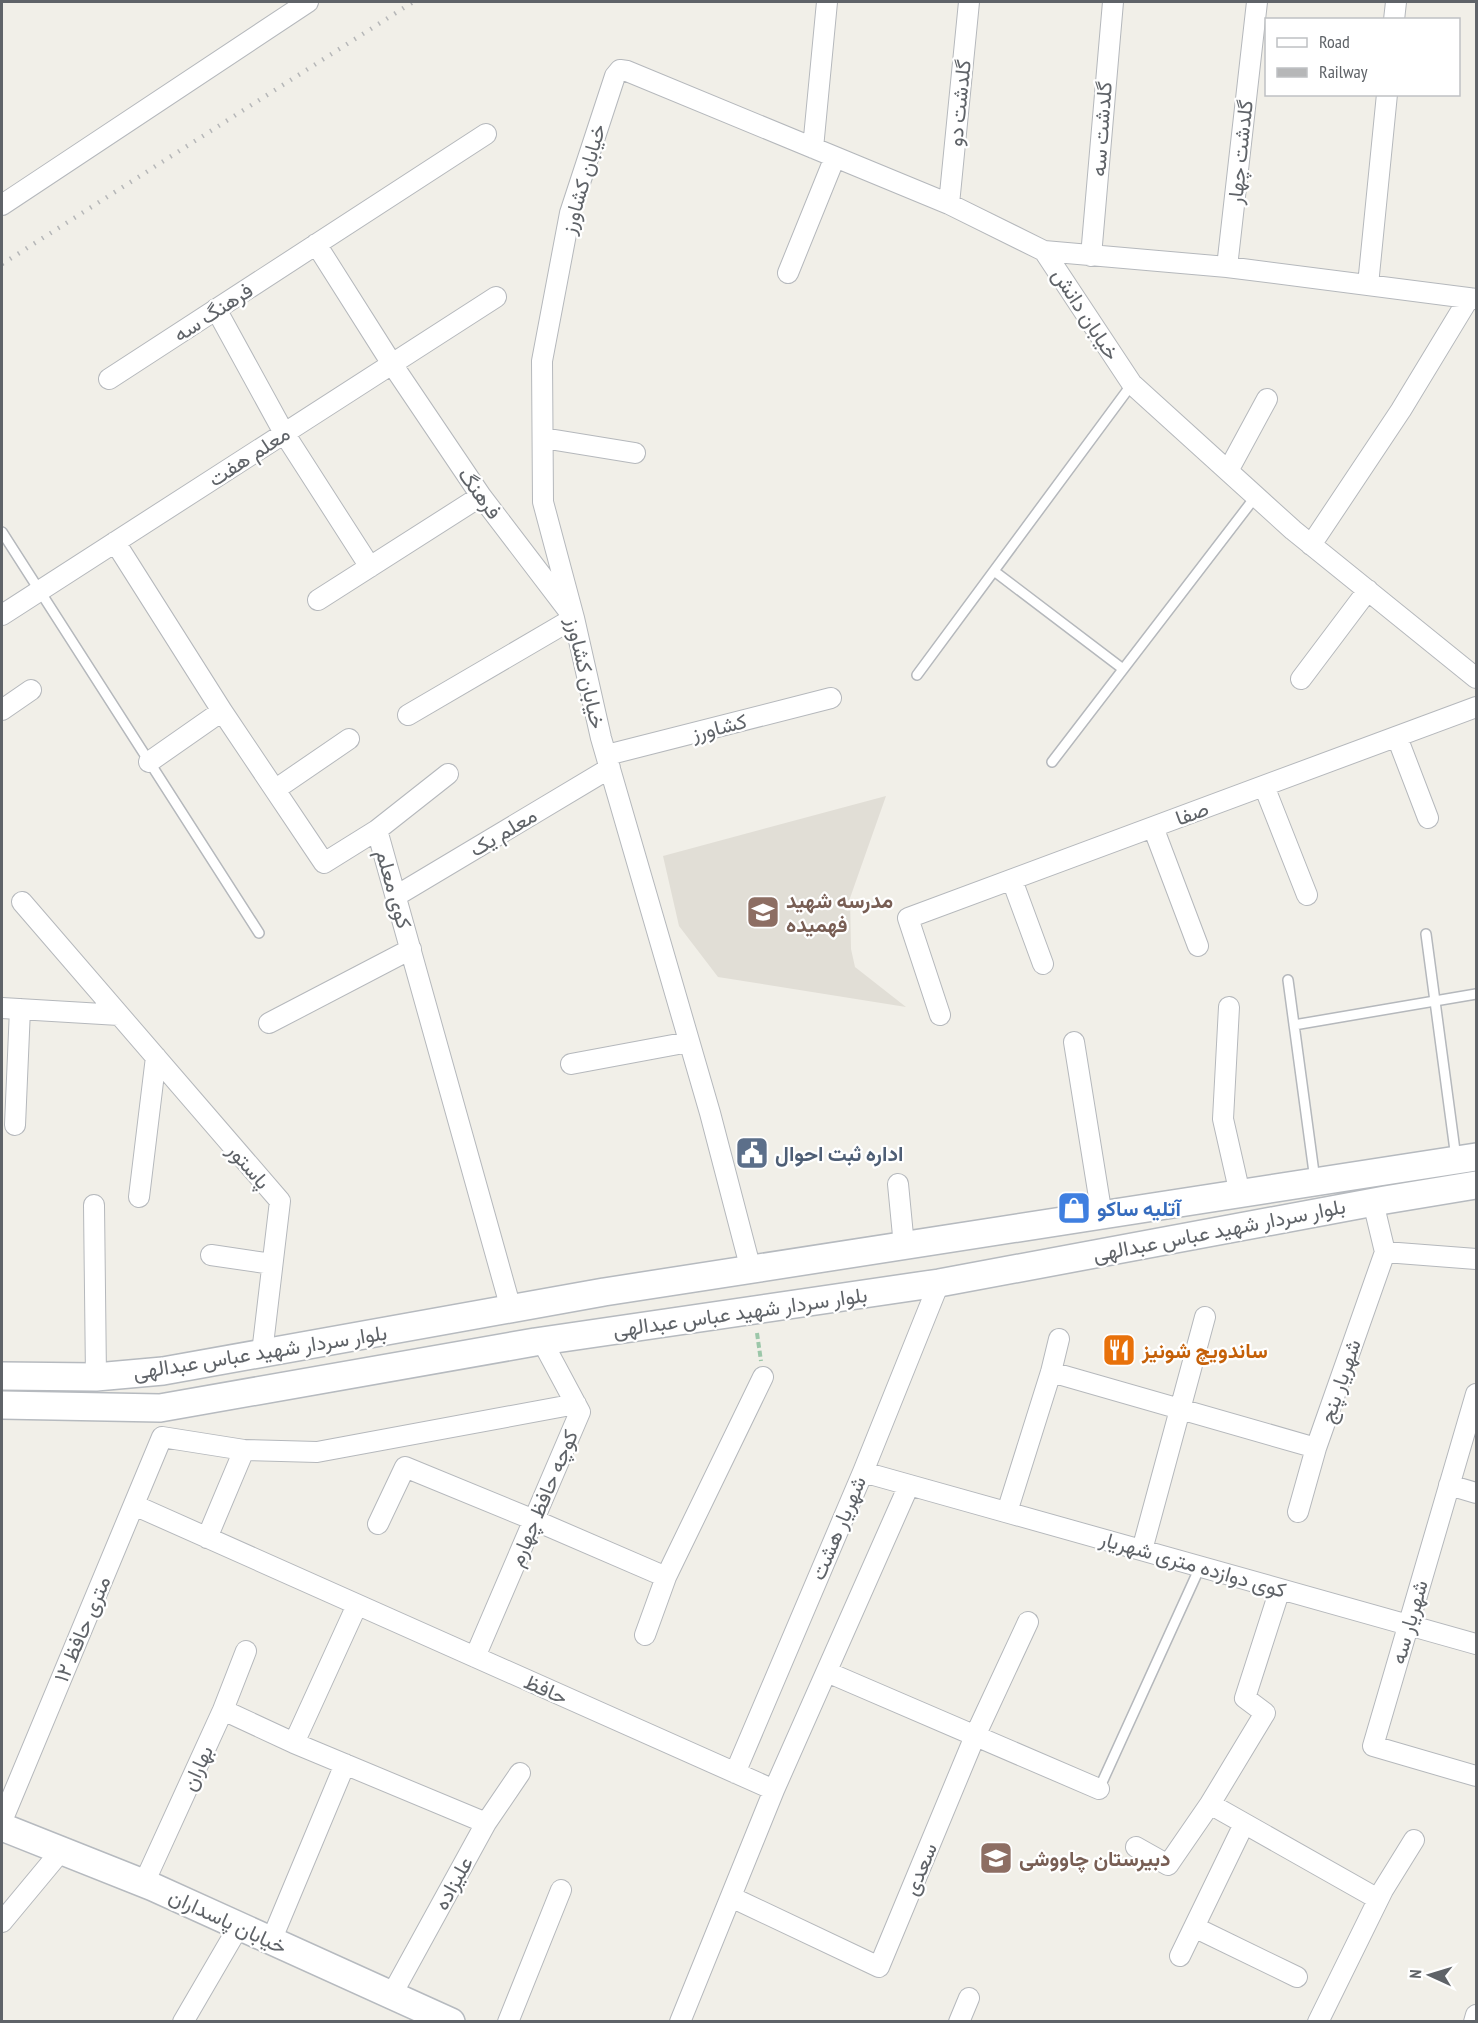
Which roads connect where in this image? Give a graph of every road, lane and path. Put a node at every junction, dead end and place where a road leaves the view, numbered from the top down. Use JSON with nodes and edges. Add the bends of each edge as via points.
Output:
{"nodes":[{"id":1,"x":308,"y":2,"type":"edge"},
{"id":2,"x":827,"y":2,"type":"edge"},
{"id":3,"x":969,"y":2,"type":"edge"},
{"id":4,"x":1113,"y":2,"type":"edge"},
{"id":5,"x":1257,"y":2,"type":"edge"},
{"id":6,"x":1396,"y":2,"type":"edge"},
{"id":7,"x":1394,"y":18,"type":"edge"},
{"id":8,"x":621,"y":70,"type":"joint"},
{"id":9,"x":1387,"y":96,"type":"edge"},
{"id":10,"x":486,"y":134,"type":"dead end"},
{"id":11,"x":813,"y":148,"type":"junction"},
{"id":12,"x":835,"y":157,"type":"junction"},
{"id":13,"x":949,"y":204,"type":"junction"},
{"id":14,"x":2,"y":205,"type":"edge"},
{"id":15,"x":316,"y":244,"type":"junction"},
{"id":16,"x":1044,"y":251,"type":"junction"},
{"id":17,"x":1091,"y":256,"type":"junction"},
{"id":18,"x":1227,"y":267,"type":"junction"},
{"id":19,"x":788,"y":273,"type":"dead end"},
{"id":20,"x":1368,"y":285,"type":"junction"},
{"id":21,"x":496,"y":297,"type":"dead end"},
{"id":22,"x":1473,"y":299,"type":"edge"},
{"id":23,"x":216,"y":309,"type":"junction"},
{"id":24,"x":392,"y":364,"type":"junction"},
{"id":25,"x":110,"y":379,"type":"dead end"},
{"id":26,"x":1132,"y":384,"type":"junction"},
{"id":27,"x":1267,"y":399,"type":"dead end"},
{"id":28,"x":285,"y":433,"type":"junction"},
{"id":29,"x":543,"y":438,"type":"junction"},
{"id":30,"x":635,"y":453,"type":"dead end"},
{"id":31,"x":1228,"y":471,"type":"junction"},
{"id":32,"x":481,"y":496,"type":"junction"},
{"id":33,"x":1256,"y":496,"type":"junction"},
{"id":34,"x":2,"y":532,"type":"edge"},
{"id":35,"x":115,"y":542,"type":"junction"},
{"id":36,"x":1311,"y":545,"type":"junction"},
{"id":37,"x":370,"y":567,"type":"junction"},
{"id":38,"x":994,"y":571,"type":"junction"},
{"id":39,"x":1368,"y":590,"type":"junction"},
{"id":40,"x":39,"y":591,"type":"junction"},
{"id":41,"x":318,"y":600,"type":"dead end"},
{"id":42,"x":2,"y":615,"type":"edge"},
{"id":43,"x":574,"y":618,"type":"junction"},
{"id":44,"x":1123,"y":669,"type":"junction"},
{"id":45,"x":917,"y":675,"type":"dead end"},
{"id":46,"x":1476,"y":678,"type":"edge"},
{"id":47,"x":1301,"y":679,"type":"dead end"},
{"id":48,"x":31,"y":690,"type":"dead end"},
{"id":49,"x":831,"y":698,"type":"dead end"},
{"id":50,"x":1476,"y":707,"type":"edge"},
{"id":51,"x":2,"y":710,"type":"edge"},
{"id":52,"x":222,"y":711,"type":"junction"},
{"id":53,"x":408,"y":716,"type":"dead end"},
{"id":54,"x":1397,"y":737,"type":"junction"},
{"id":55,"x":350,"y":739,"type":"dead end"},
{"id":56,"x":149,"y":762,"type":"junction"},
{"id":57,"x":608,"y":762,"type":"junction"},
{"id":58,"x":1052,"y":762,"type":"dead end"},
{"id":59,"x":448,"y":774,"type":"dead end"},
{"id":60,"x":1264,"y":786,"type":"junction"},
{"id":61,"x":276,"y":789,"type":"junction"},
{"id":62,"x":1428,"y":818,"type":"dead end"},
{"id":63,"x":1153,"y":827,"type":"junction"},
{"id":64,"x":377,"y":830,"type":"junction"},
{"id":65,"x":1012,"y":880,"type":"junction"},
{"id":66,"x":1307,"y":895,"type":"dead end"},
{"id":67,"x":396,"y":896,"type":"junction"},
{"id":68,"x":22,"y":902,"type":"dead end"},
{"id":69,"x":260,"y":933,"type":"dead end"},
{"id":70,"x":1426,"y":934,"type":"dead end"},
{"id":71,"x":1198,"y":946,"type":"dead end"},
{"id":72,"x":411,"y":949,"type":"junction"},
{"id":73,"x":1043,"y":964,"type":"dead end"},
{"id":74,"x":1288,"y":980,"type":"dead end"},
{"id":75,"x":1476,"y":994,"type":"edge"},
{"id":76,"x":1435,"y":1000,"type":"junction"},
{"id":77,"x":1229,"y":1007,"type":"dead end"},
{"id":78,"x":10,"y":1009,"type":"edge"},
{"id":79,"x":119,"y":1015,"type":"junction"},
{"id":80,"x":940,"y":1015,"type":"dead end"},
{"id":81,"x":269,"y":1023,"type":"dead end"},
{"id":82,"x":1294,"y":1025,"type":"junction"},
{"id":83,"x":689,"y":1042,"type":"junction"},
{"id":84,"x":1074,"y":1042,"type":"dead end"},
{"id":85,"x":156,"y":1057,"type":"junction"},
{"id":86,"x":571,"y":1064,"type":"dead end"},
{"id":87,"x":15,"y":1125,"type":"dead end"},
{"id":88,"x":1466,"y":1159,"type":"edge"},
{"id":89,"x":1316,"y":1182,"type":"junction"},
{"id":90,"x":898,"y":1184,"type":"dead end"},
{"id":91,"x":1476,"y":1185,"type":"edge"},
{"id":92,"x":1240,"y":1194,"type":"junction"},
{"id":93,"x":139,"y":1197,"type":"dead end"},
{"id":94,"x":1373,"y":1202,"type":"junction"},
{"id":95,"x":94,"y":1205,"type":"dead end"},
{"id":96,"x":1102,"y":1216,"type":"junction"},
{"id":97,"x":904,"y":1246,"type":"junction"},
{"id":98,"x":1385,"y":1252,"type":"junction"},
{"id":99,"x":211,"y":1256,"type":"dead end"},
{"id":100,"x":1476,"y":1259,"type":"edge"},
{"id":101,"x":273,"y":1264,"type":"junction"},
{"id":102,"x":751,"y":1270,"type":"junction"},
{"id":103,"x":939,"y":1283,"type":"junction"},
{"id":104,"x":512,"y":1309,"type":"junction"},
{"id":105,"x":754,"y":1310,"type":"junction"},
{"id":106,"x":1205,"y":1317,"type":"dead end"},
{"id":107,"x":1059,"y":1339,"type":"dead end"},
{"id":108,"x":542,"y":1341,"type":"junction"},
{"id":109,"x":262,"y":1353,"type":"junction"},
{"id":110,"x":1051,"y":1372,"type":"junction"},
{"id":111,"x":2,"y":1376,"type":"edge"},
{"id":112,"x":96,"y":1377,"type":"junction"},
{"id":113,"x":763,"y":1377,"type":"joint"},
{"id":114,"x":1476,"y":1394,"type":"edge"},
{"id":115,"x":576,"y":1404,"type":"junction"},
{"id":116,"x":2,"y":1406,"type":"edge"},
{"id":117,"x":1181,"y":1409,"type":"junction"},
{"id":118,"x":1316,"y":1448,"type":"junction"},
{"id":119,"x":244,"y":1450,"type":"junction"},
{"id":120,"x":862,"y":1472,"type":"junction"},
{"id":121,"x":909,"y":1485,"type":"junction"},
{"id":122,"x":1449,"y":1485,"type":"junction"},
{"id":123,"x":1476,"y":1492,"type":"edge"},
{"id":124,"x":134,"y":1505,"type":"junction"},
{"id":125,"x":1007,"y":1512,"type":"junction"},
{"id":126,"x":1298,"y":1512,"type":"dead end"},
{"id":127,"x":534,"y":1520,"type":"junction"},
{"id":128,"x":378,"y":1524,"type":"dead end"},
{"id":129,"x":207,"y":1538,"type":"junction"},
{"id":130,"x":1142,"y":1550,"type":"junction"},
{"id":131,"x":1200,"y":1567,"type":"junction"},
{"id":132,"x":666,"y":1577,"type":"junction"},
{"id":133,"x":1280,"y":1589,"type":"junction"},
{"id":134,"x":357,"y":1605,"type":"junction"},
{"id":135,"x":1028,"y":1622,"type":"dead end"},
{"id":136,"x":1408,"y":1624,"type":"junction"},
{"id":137,"x":645,"y":1635,"type":"dead end"},
{"id":138,"x":1476,"y":1644,"type":"edge"},
{"id":139,"x":246,"y":1651,"type":"dead end"},
{"id":140,"x":475,"y":1657,"type":"junction"},
{"id":141,"x":827,"y":1672,"type":"junction"},
{"id":142,"x":223,"y":1710,"type":"junction"},
{"id":143,"x":975,"y":1736,"type":"junction"},
{"id":144,"x":294,"y":1743,"type":"junction"},
{"id":145,"x":345,"y":1764,"type":"junction"},
{"id":146,"x":520,"y":1773,"type":"dead end"},
{"id":147,"x":735,"y":1773,"type":"junction"},
{"id":148,"x":1476,"y":1776,"type":"edge"},
{"id":149,"x":1099,"y":1789,"type":"joint"},
{"id":150,"x":774,"y":1790,"type":"junction"},
{"id":151,"x":1210,"y":1804,"type":"junction"},
{"id":152,"x":2,"y":1821,"type":"edge"},
{"id":153,"x":486,"y":1823,"type":"junction"},
{"id":154,"x":1244,"y":1824,"type":"junction"},
{"id":155,"x":2,"y":1827,"type":"edge"},
{"id":156,"x":1414,"y":1840,"type":"dead end"},
{"id":157,"x":1136,"y":1847,"type":"dead end"},
{"id":158,"x":61,"y":1851,"type":"junction"},
{"id":159,"x":144,"y":1883,"type":"junction"},
{"id":160,"x":561,"y":1890,"type":"dead end"},
{"id":161,"x":730,"y":1897,"type":"junction"},
{"id":162,"x":1378,"y":1899,"type":"junction"},
{"id":163,"x":2,"y":1922,"type":"edge"},
{"id":164,"x":239,"y":1926,"type":"junction"},
{"id":165,"x":1194,"y":1927,"type":"junction"},
{"id":166,"x":271,"y":1941,"type":"junction"},
{"id":167,"x":1180,"y":1956,"type":"dead end"},
{"id":168,"x":1297,"y":1977,"type":"dead end"},
{"id":169,"x":391,"y":1996,"type":"junction"},
{"id":170,"x":969,"y":1998,"type":"dead end"},
{"id":171,"x":1476,"y":2015,"type":"edge"},
{"id":172,"x":443,"y":2020,"type":"edge"},
{"id":173,"x":183,"y":2022,"type":"edge"},
{"id":174,"x":508,"y":2022,"type":"edge"},
{"id":175,"x":680,"y":2022,"type":"edge"},
{"id":176,"x":959,"y":2022,"type":"edge"},
{"id":177,"x":1318,"y":2022,"type":"edge"},
{"id":178,"x":1474,"y":2022,"type":"edge"}],
"edges":[{"from":1,"to":14,"type":"street"},
{"from":2,"to":11,"type":"street"},
{"from":3,"to":13,"type":"street","name":"گلدشت دو"},
{"from":4,"to":17,"type":"street","name":"گلدشت سه"},
{"from":5,"to":18,"type":"street","name":"گلدشت چهار"},
{"from":6,"to":7,"type":"street"},
{"from":8,"to":11,"type":"street","name":"خیابان دانش"},
{"from":8,"to":29,"type":"street","name":"خیابان کشاورز","via":[[615,76],[570,213],[542,361]]},
{"from":9,"to":20,"type":"street"},
{"from":10,"to":15,"type":"street","name":"فرهنگ سه"},
{"from":11,"to":12,"type":"street","name":"خیابان دانش"},
{"from":12,"to":13,"type":"street","name":"خیابان دانش"},
{"from":12,"to":19,"type":"street"},
{"from":13,"to":16,"type":"street","name":"خیابان دانش"},
{"from":15,"to":23,"type":"street","name":"فرهنگ سه"},
{"from":15,"to":24,"type":"street"},
{"from":16,"to":17,"type":"street"},
{"from":16,"to":26,"type":"street","name":"خیابان دانش"},
{"from":17,"to":18,"type":"street"},
{"from":18,"to":20,"type":"street"},
{"from":20,"to":22,"type":"street"},
{"from":21,"to":24,"type":"street","name":"معلم هفت"},
{"from":22,"to":36,"type":"street"},
{"from":23,"to":25,"type":"street","name":"فرهنگ سه"},
{"from":23,"to":28,"type":"street"},
{"from":24,"to":28,"type":"street","name":"معلم هفت"},
{"from":24,"to":32,"type":"street","name":"فرهنگ"},
{"from":26,"to":31,"type":"street","name":"خیابان دانش"},
{"from":26,"to":38,"type":"lane"},
{"from":27,"to":31,"type":"street"},
{"from":28,"to":35,"type":"street","name":"معلم هفت"},
{"from":28,"to":37,"type":"street"},
{"from":29,"to":30,"type":"street"},
{"from":29,"to":43,"type":"street","name":"خیابان کشاورز","via":[[543,502]]},
{"from":31,"to":33,"type":"street","name":"خیابان دانش"},
{"from":32,"to":37,"type":"street"},
{"from":32,"to":43,"type":"street","name":"فرهنگ"},
{"from":33,"to":36,"type":"street","name":"خیابان دانش"},
{"from":33,"to":44,"type":"lane"},
{"from":34,"to":40,"type":"lane"},
{"from":35,"to":40,"type":"street","name":"معلم هفت"},
{"from":35,"to":52,"type":"street","name":"کوی معلم"},
{"from":36,"to":39,"type":"street","name":"خیابان دانش"},
{"from":37,"to":41,"type":"street"},
{"from":38,"to":44,"type":"lane"},
{"from":38,"to":45,"type":"lane"},
{"from":39,"to":46,"type":"street","name":"خیابان دانش"},
{"from":39,"to":47,"type":"street"},
{"from":40,"to":42,"type":"street","name":"معلم هفت"},
{"from":40,"to":56,"type":"lane"},
{"from":43,"to":53,"type":"street"},
{"from":43,"to":57,"type":"street","name":"خیابان کشاورز"},
{"from":44,"to":58,"type":"lane"},
{"from":48,"to":51,"type":"street"},
{"from":49,"to":57,"type":"street","name":"کشاورز"},
{"from":50,"to":54,"type":"street","name":"صفا"},
{"from":52,"to":56,"type":"street"},
{"from":52,"to":61,"type":"street","name":"کوی معلم"},
{"from":54,"to":60,"type":"street","name":"صفا"},
{"from":54,"to":62,"type":"street"},
{"from":55,"to":61,"type":"street"},
{"from":56,"to":69,"type":"lane"},
{"from":57,"to":67,"type":"street","name":"معلم یک"},
{"from":57,"to":83,"type":"street","name":"خیابان کشاورز"},
{"from":59,"to":64,"type":"street"},
{"from":60,"to":63,"type":"street","name":"صفا"},
{"from":60,"to":66,"type":"street"},
{"from":61,"to":64,"type":"street","name":"کوی معلم","via":[[324,863]]},
{"from":63,"to":65,"type":"street","name":"صفا"},
{"from":63,"to":71,"type":"street"},
{"from":64,"to":67,"type":"street","name":"کوی معلم"},
{"from":65,"to":73,"type":"street"},
{"from":65,"to":80,"type":"street","name":"صفا","via":[[908,918]]},
{"from":67,"to":72,"type":"street","name":"کوی معلم"},
{"from":68,"to":79,"type":"street","name":"پاستور"},
{"from":70,"to":76,"type":"lane"},
{"from":72,"to":81,"type":"street"},
{"from":72,"to":104,"type":"street","name":"کوی معلم"},
{"from":74,"to":82,"type":"lane"},
{"from":75,"to":76,"type":"lane"},
{"from":76,"to":82,"type":"lane"},
{"from":76,"to":88,"type":"lane"},
{"from":77,"to":92,"type":"street","via":[[1223,1119]]},
{"from":78,"to":79,"type":"street"},
{"from":78,"to":87,"type":"street"},
{"from":79,"to":85,"type":"street","name":"پاستور"},
{"from":82,"to":89,"type":"lane"},
{"from":83,"to":86,"type":"street"},
{"from":83,"to":102,"type":"street","name":"خیابان کشاورز"},
{"from":84,"to":96,"type":"street"},
{"from":85,"to":93,"type":"street"},
{"from":85,"to":101,"type":"street","name":"پاستور","via":[[280,1201]]},
{"from":88,"to":89,"type":"street","name":"بلوار سردار شهید عباس عبدالهی"},
{"from":89,"to":92,"type":"street","name":"بلوار سردار شهید عباس عبدالهی"},
{"from":90,"to":97,"type":"street"},
{"from":91,"to":94,"type":"street","name":"بلوار سردار شهید عباس عبدالهی"},
{"from":92,"to":96,"type":"street","name":"بلوار سردار شهید عباس عبدالهی"},
{"from":94,"to":98,"type":"street"},
{"from":94,"to":103,"type":"street","name":"بلوار سردار شهید عباس عبدالهی"},
{"from":95,"to":112,"type":"street"},
{"from":96,"to":97,"type":"street","name":"بلوار سردار شهید عباس عبدالهی"},
{"from":97,"to":102,"type":"street","name":"بلوار سردار شهید عباس عبدالهی"},
{"from":98,"to":100,"type":"street"},
{"from":98,"to":118,"type":"street","name":"شهریار پنج"},
{"from":99,"to":101,"type":"street"},
{"from":101,"to":109,"type":"street","name":"پاستور"},
{"from":102,"to":104,"type":"street","name":"بلوار سردار شهید عباس عبدالهی"},
{"from":102,"to":105,"type":"street"},
{"from":103,"to":105,"type":"street","name":"بلوار سردار شهید عباس عبدالهی"},
{"from":103,"to":120,"type":"street","name":"شهریار هشت"},
{"from":104,"to":109,"type":"street","name":"بلوار سردار شهید عباس عبدالهی"},
{"from":105,"to":108,"type":"street","name":"بلوار سردار شهید عباس عبدالهی"},
{"from":105,"to":113,"type":"path"},
{"from":106,"to":117,"type":"street"},
{"from":107,"to":110,"type":"street"},
{"from":108,"to":115,"type":"street","name":"کوچه حافظ چهارم"},
{"from":108,"to":116,"type":"street","name":"بلوار سردار شهید عباس عبدالهی","via":[[160,1408]]},
{"from":109,"to":112,"type":"street","name":"بلوار سردار شهید عباس عبدالهی","via":[[163,1371]]},
{"from":110,"to":117,"type":"street"},
{"from":110,"to":125,"type":"street"},
{"from":111,"to":112,"type":"street","name":"بلوار سردار شهید عباس عبدالهی"},
{"from":113,"to":132,"type":"street"},
{"from":114,"to":122,"type":"street","name":"شهریار سه"},
{"from":115,"to":119,"type":"street","via":[[317,1452]]},
{"from":115,"to":127,"type":"street","name":"کوچه حافظ چهارم","via":[[580,1412]]},
{"from":117,"to":118,"type":"street"},
{"from":117,"to":130,"type":"street"},
{"from":118,"to":126,"type":"street","name":"شهریار پنج"},
{"from":119,"to":124,"type":"street","name":"۱۲ متری حافظ","via":[[162,1437]]},
{"from":119,"to":129,"type":"street"},
{"from":120,"to":121,"type":"street","name":"کوی دوازده متری شهریار"},
{"from":120,"to":147,"type":"street","name":"شهریار هشت"},
{"from":121,"to":125,"type":"street","name":"کوی دوازده متری شهریار"},
{"from":121,"to":141,"type":"street"},
{"from":122,"to":123,"type":"street"},
{"from":122,"to":136,"type":"street","name":"شهریار سه"},
{"from":124,"to":129,"type":"street","name":"حافظ"},
{"from":124,"to":152,"type":"street","name":"۱۲ متری حافظ"},
{"from":125,"to":130,"type":"street","name":"کوی دوازده متری شهریار"},
{"from":127,"to":128,"type":"street","via":[[405,1467]]},
{"from":127,"to":132,"type":"street"},
{"from":127,"to":140,"type":"street","name":"کوچه حافظ چهارم"},
{"from":129,"to":134,"type":"street","name":"حافظ"},
{"from":130,"to":131,"type":"street","name":"کوی دوازده متری شهریار"},
{"from":131,"to":133,"type":"street","name":"کوی دوازده متری شهریار"},
{"from":131,"to":149,"type":"lane"},
{"from":132,"to":137,"type":"street"},
{"from":133,"to":136,"type":"street","name":"کوی دوازده متری شهریار"},
{"from":133,"to":151,"type":"street","via":[[1245,1698],[1265,1713]]},
{"from":134,"to":140,"type":"street","name":"حافظ"},
{"from":134,"to":144,"type":"street"},
{"from":135,"to":143,"type":"street","name":"سعدی"},
{"from":136,"to":138,"type":"street","name":"کوی دوازده متری شهریار"},
{"from":136,"to":148,"type":"street","name":"شهریار سه","via":[[1373,1746]]},
{"from":139,"to":142,"type":"street","name":"بهاران"},
{"from":140,"to":147,"type":"street","name":"حافظ"},
{"from":141,"to":143,"type":"street"},
{"from":141,"to":150,"type":"street"},
{"from":142,"to":144,"type":"street"},
{"from":142,"to":159,"type":"street","name":"بهاران"},
{"from":143,"to":149,"type":"street"},
{"from":143,"to":161,"type":"street","name":"سعدی","via":[[879,1967]]},
{"from":144,"to":145,"type":"street"},
{"from":145,"to":153,"type":"street"},
{"from":145,"to":166,"type":"street"},
{"from":146,"to":153,"type":"street","name":"علیزاده"},
{"from":147,"to":150,"type":"street","name":"حافظ"},
{"from":150,"to":161,"type":"street"},
{"from":151,"to":154,"type":"street"},
{"from":151,"to":157,"type":"street","via":[[1168,1865]]},
{"from":153,"to":169,"type":"street","name":"علیزاده"},
{"from":154,"to":162,"type":"street"},
{"from":154,"to":165,"type":"street"},
{"from":155,"to":158,"type":"street","name":"خیابان پاسداران"},
{"from":156,"to":162,"type":"street"},
{"from":158,"to":159,"type":"street","name":"خیابان پاسداران"},
{"from":158,"to":163,"type":"street"},
{"from":159,"to":164,"type":"street","name":"خیابان پاسداران"},
{"from":160,"to":174,"type":"street"},
{"from":161,"to":175,"type":"street"},
{"from":162,"to":177,"type":"street"},
{"from":164,"to":166,"type":"street","name":"خیابان پاسداران"},
{"from":164,"to":173,"type":"street"},
{"from":165,"to":167,"type":"street"},
{"from":165,"to":168,"type":"street"},
{"from":166,"to":169,"type":"street","name":"خیابان پاسداران"},
{"from":169,"to":172,"type":"street","name":"خیابان پاسداران"},
{"from":170,"to":176,"type":"street"},
{"from":171,"to":178,"type":"street"}]}
